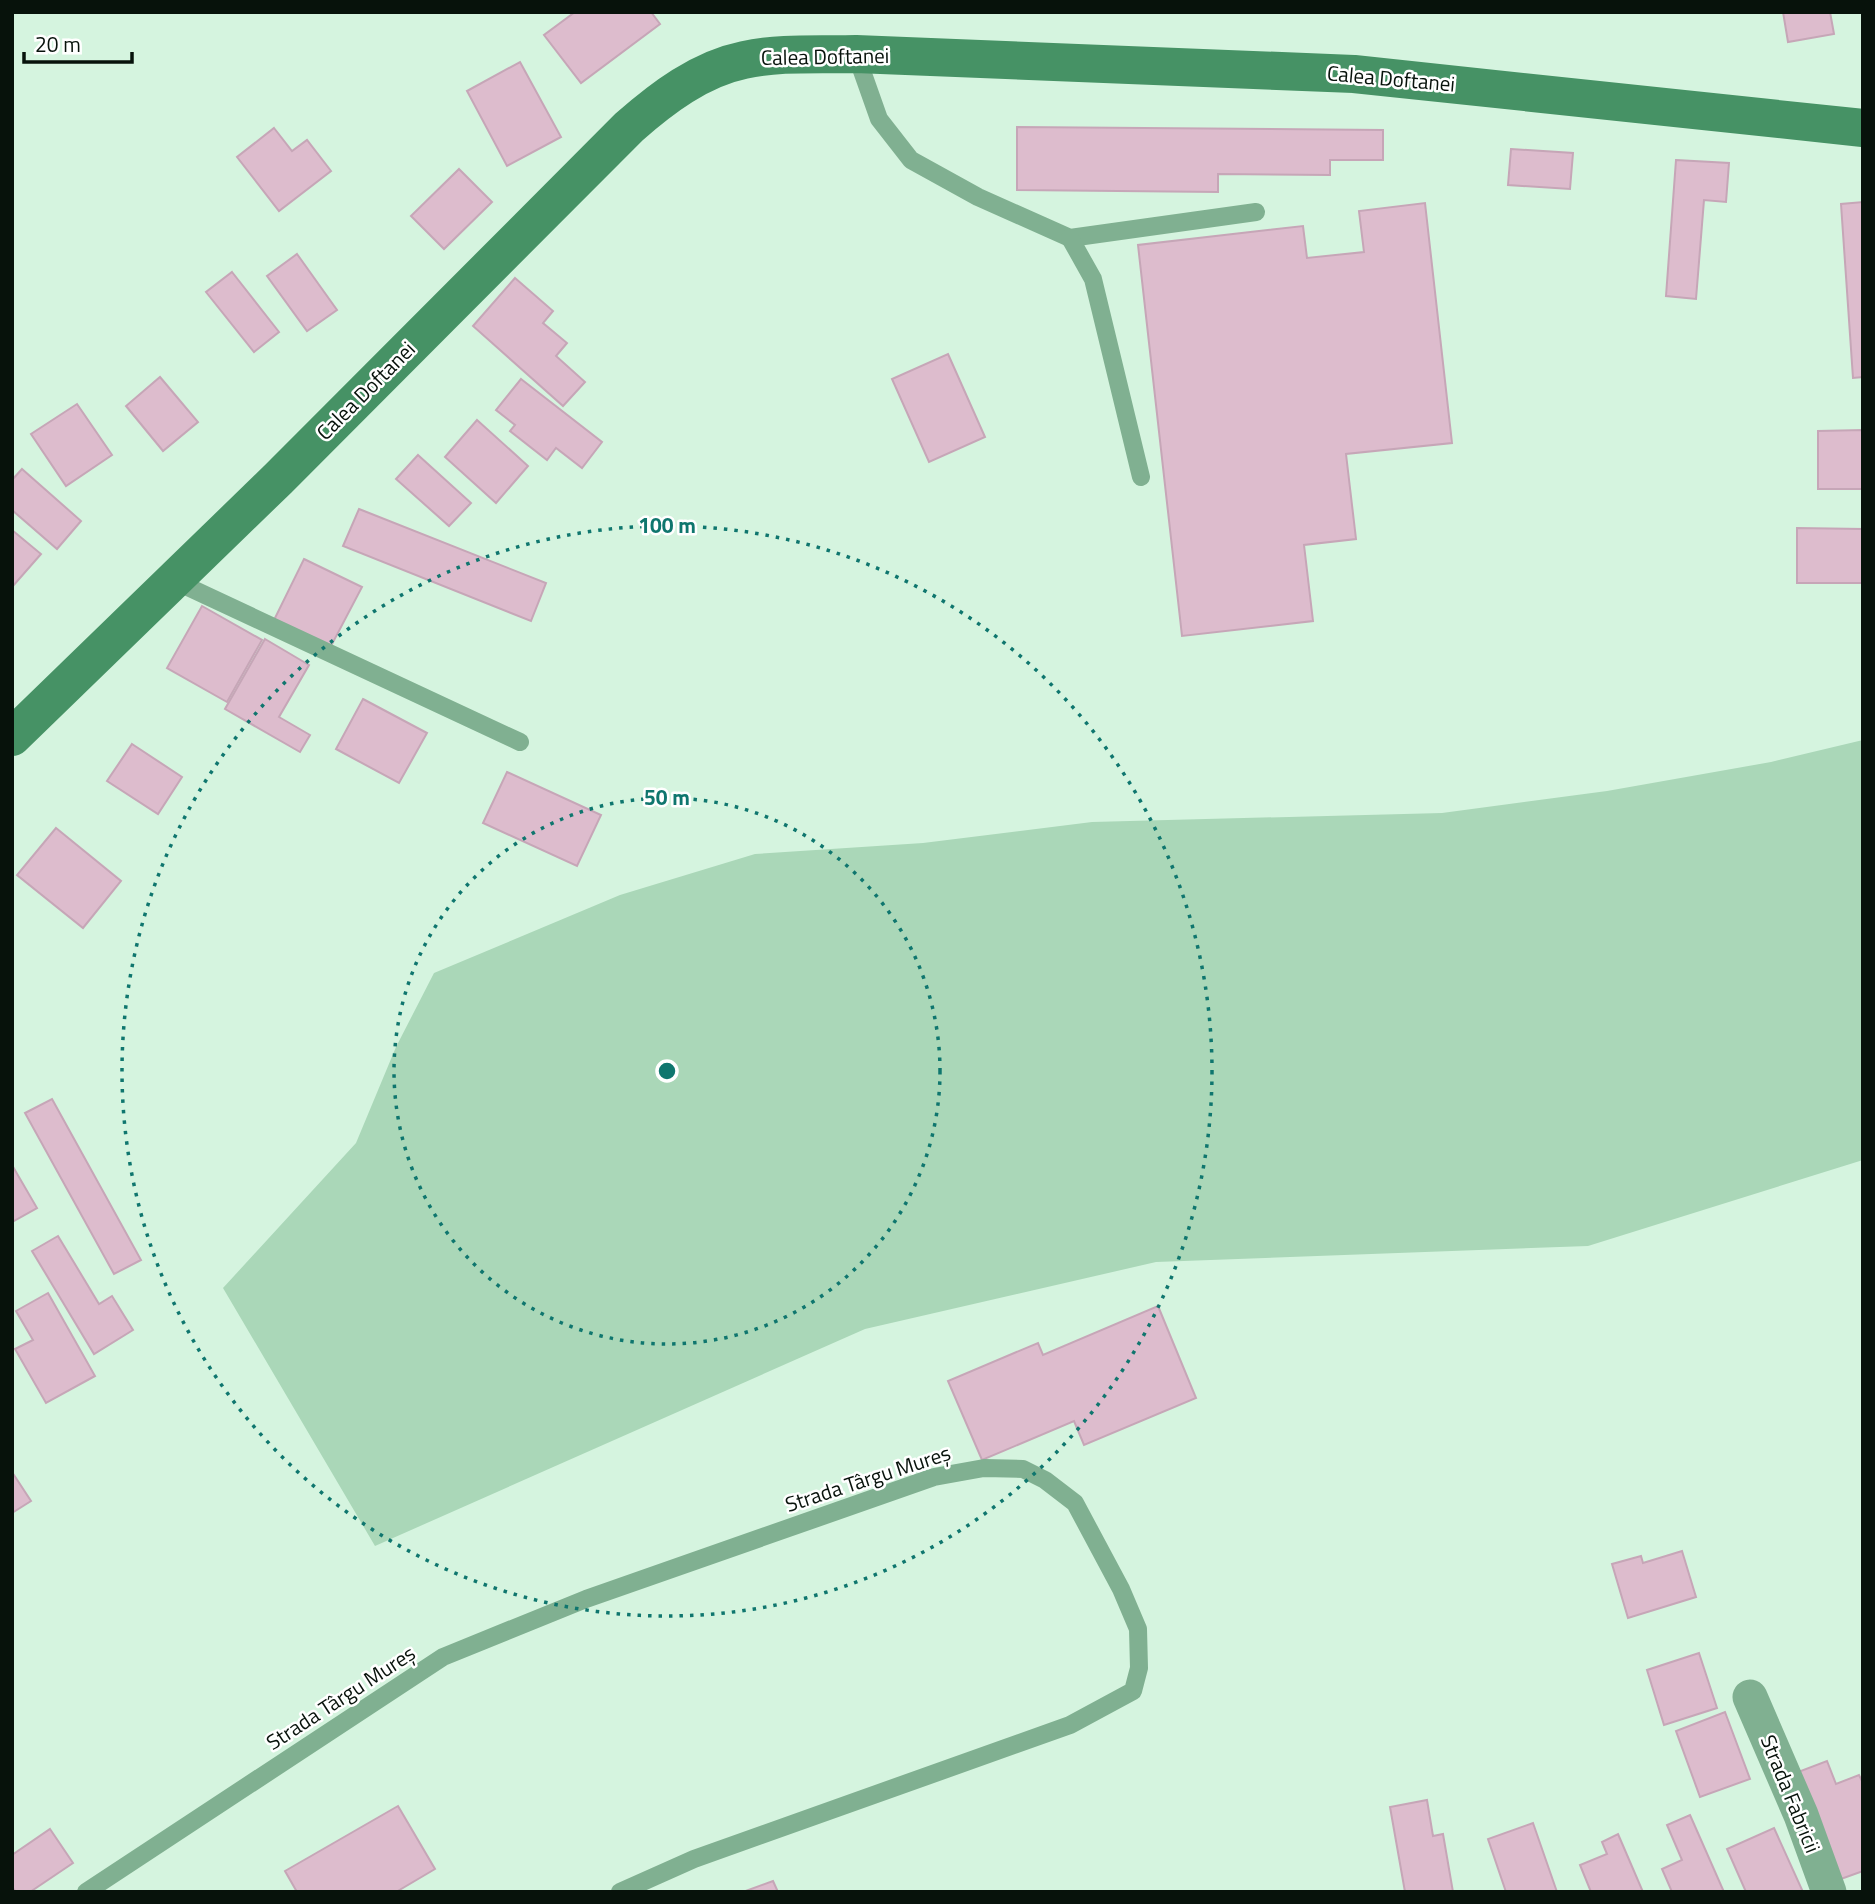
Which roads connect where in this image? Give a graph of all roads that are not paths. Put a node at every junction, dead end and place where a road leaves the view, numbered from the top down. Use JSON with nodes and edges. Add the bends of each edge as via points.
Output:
{"nodes":[{"id":1,"x":856,"y":54,"type":"junction"},
{"id":2,"x":1863,"y":128,"type":"edge"},
{"id":3,"x":1256,"y":212,"type":"dead end"},
{"id":4,"x":1070,"y":238,"type":"junction"},
{"id":5,"x":1140,"y":477,"type":"dead end"},
{"id":6,"x":173,"y":580,"type":"junction"},
{"id":7,"x":12,"y":737,"type":"edge"},
{"id":8,"x":520,"y":741,"type":"dead end"},
{"id":9,"x":1750,"y":1697,"type":"dead end"},
{"id":10,"x":86,"y":1892,"type":"edge"},
{"id":11,"x":620,"y":1892,"type":"edge"},
{"id":12,"x":1829,"y":1892,"type":"edge"}],
"edges":[{"from":1,"to":2,"type":"main road","name":"Calea Doftanei","via":[[1354,74]]},
{"from":1,"to":4,"type":"lane","via":[[879,118],[911,160],[978,197]]},
{"from":1,"to":6,"type":"main road","name":"Calea Doftanei","via":[[743,60],[706,73],[653,106]]},
{"from":3,"to":4,"type":"lane"},
{"from":4,"to":5,"type":"lane","via":[[1093,279]]},
{"from":6,"to":7,"type":"main road","name":"Calea Doftanei"},
{"from":6,"to":8,"type":"lane"},
{"from":9,"to":12,"type":"street","name":"Strada Fabricii"},
{"from":10,"to":11,"type":"lane","name":"Strada Târgu Mureș","via":[[443,1657],[586,1599],[934,1477],[984,1468],[1023,1469],[1075,1503],[1138,1629],[1139,1668],[1133,1691],[1070,1725],[694,1859]]}]}
